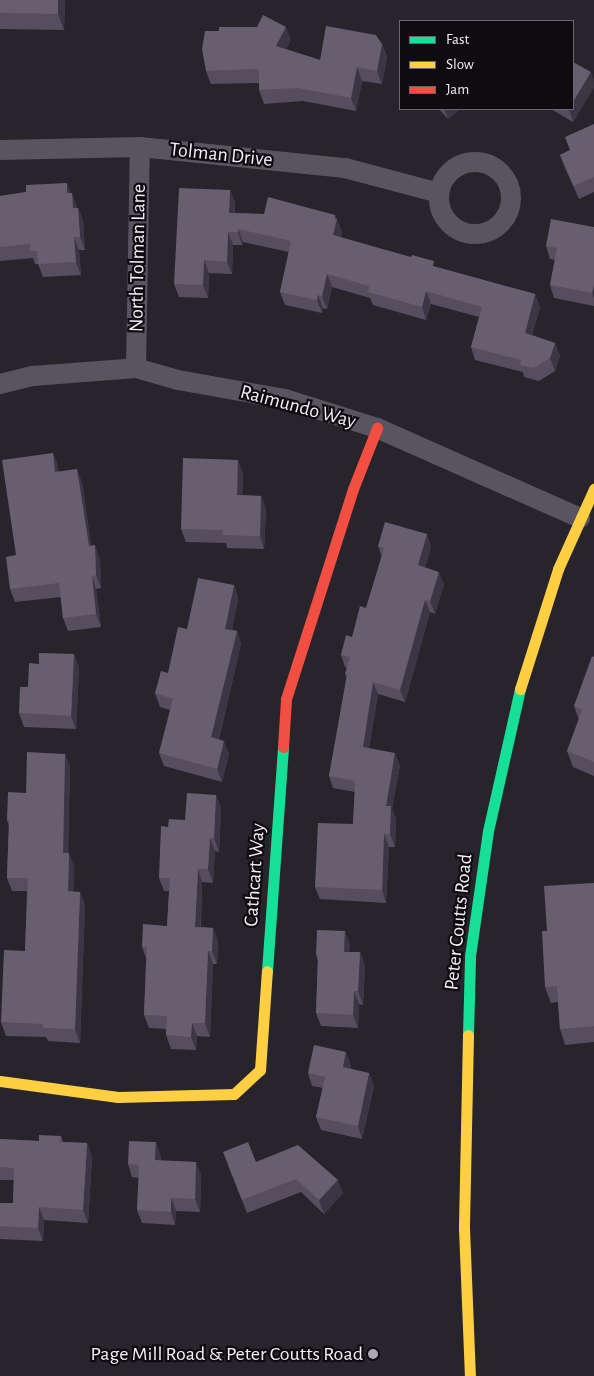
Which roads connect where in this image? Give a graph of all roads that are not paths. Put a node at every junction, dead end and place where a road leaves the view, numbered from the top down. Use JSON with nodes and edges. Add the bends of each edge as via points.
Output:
{"nodes":[{"id":1,"x":140,"y":147,"type":"junction"},
{"id":2,"x":0,"y":150,"type":"edge"},
{"id":3,"x":439,"y":193,"type":"dead end"},
{"id":4,"x":136,"y":368,"type":"junction"},
{"id":5,"x":0,"y":384,"type":"edge"},
{"id":6,"x":376,"y":428,"type":"junction"},
{"id":7,"x":594,"y":489,"type":"edge"},
{"id":8,"x":580,"y":518,"type":"junction"},
{"id":9,"x":0,"y":1082,"type":"edge"},
{"id":10,"x":470,"y":1376,"type":"edge"}],
"edges":[{"from":1,"to":2,"type":"street","name":"Tolman Drive"},
{"from":1,"to":3,"type":"street","name":"Tolman Drive","via":[[346,168]]},
{"from":1,"to":4,"type":"street","name":"North Tolman Lane"},
{"from":4,"to":5,"type":"street","name":"Raimundo Way","via":[[33,376]]},
{"from":4,"to":6,"type":"street","name":"Raimundo Way","via":[[178,380],[285,399]]},
{"from":6,"to":8,"type":"street","name":"Raimundo Way"},
{"from":6,"to":9,"type":"street","name":"Cathcart Way","via":[[353,488],[286,699],[260,1070],[234,1094],[118,1096]]},
{"from":7,"to":8,"type":"street","name":"Peter Coutts Road"},
{"from":8,"to":10,"type":"street","name":"Peter Coutts Road","via":[[558,569],[524,672],[488,830],[470,956],[464,1228]]}]}
